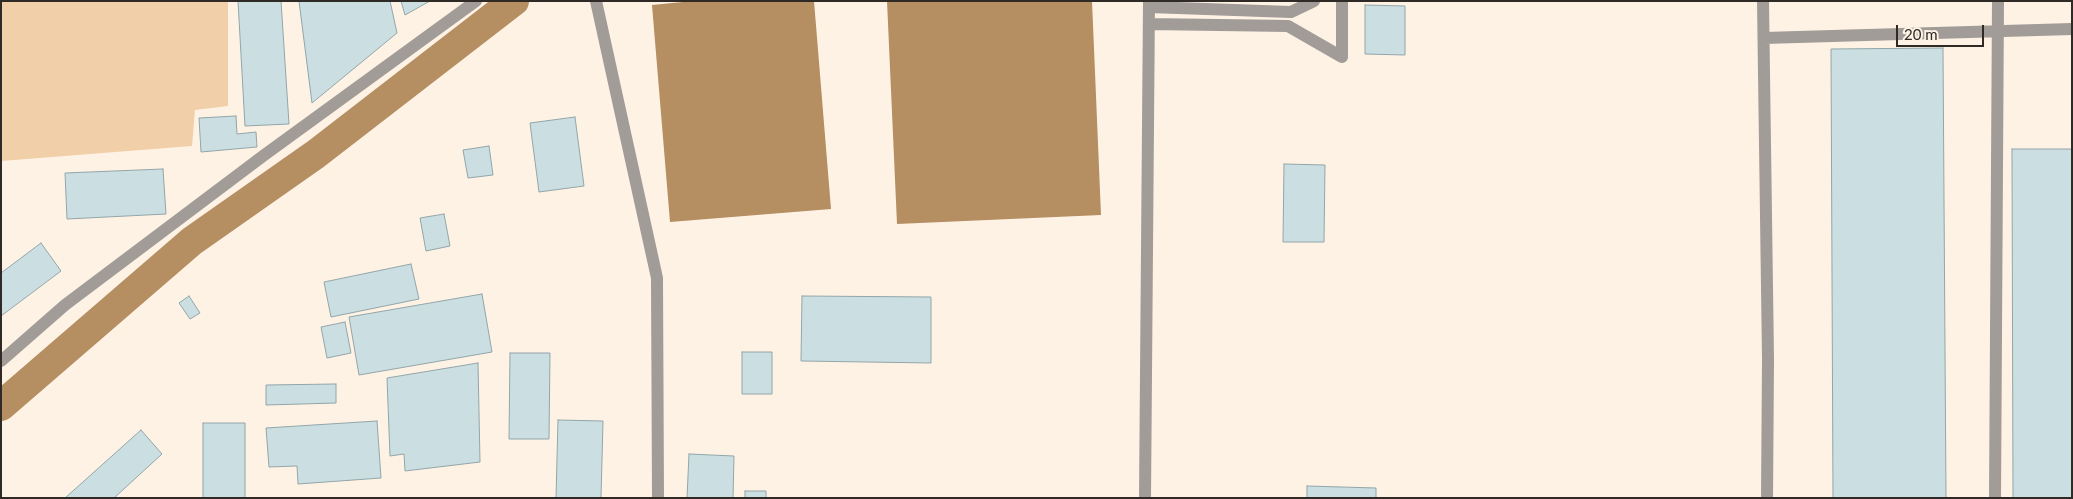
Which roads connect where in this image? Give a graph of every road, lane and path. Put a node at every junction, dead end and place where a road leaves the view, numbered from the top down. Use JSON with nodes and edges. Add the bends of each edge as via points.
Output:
{"nodes":[{"id":1,"x":476,"y":1,"type":"edge"},
{"id":2,"x":1314,"y":1,"type":"edge"},
{"id":3,"x":1342,"y":1,"type":"edge"},
{"id":4,"x":1763,"y":1,"type":"edge"},
{"id":5,"x":1998,"y":1,"type":"edge"},
{"id":6,"x":1149,"y":4,"type":"edge"},
{"id":7,"x":597,"y":8,"type":"edge"},
{"id":8,"x":1149,"y":24,"type":"junction"},
{"id":9,"x":2072,"y":29,"type":"edge"},
{"id":10,"x":1998,"y":30,"type":"junction"},
{"id":11,"x":1764,"y":38,"type":"junction"},
{"id":12,"x":1,"y":361,"type":"edge"},
{"id":13,"x":658,"y":498,"type":"edge"},
{"id":14,"x":1145,"y":498,"type":"edge"},
{"id":15,"x":1766,"y":498,"type":"edge"},
{"id":16,"x":1995,"y":498,"type":"edge"}],
"edges":[{"from":1,"to":12,"type":"street","via":[[65,305]]},
{"from":2,"to":6,"type":"street","via":[[1291,12]]},
{"from":3,"to":8,"type":"street","via":[[1342,58],[1288,26]]},
{"from":4,"to":11,"type":"street"},
{"from":5,"to":10,"type":"street"},
{"from":6,"to":8,"type":"street"},
{"from":7,"to":13,"type":"street","via":[[658,278]]},
{"from":8,"to":14,"type":"street"},
{"from":9,"to":10,"type":"street"},
{"from":10,"to":11,"type":"street"},
{"from":10,"to":16,"type":"street"},
{"from":11,"to":15,"type":"street","via":[[1768,359]]}]}
